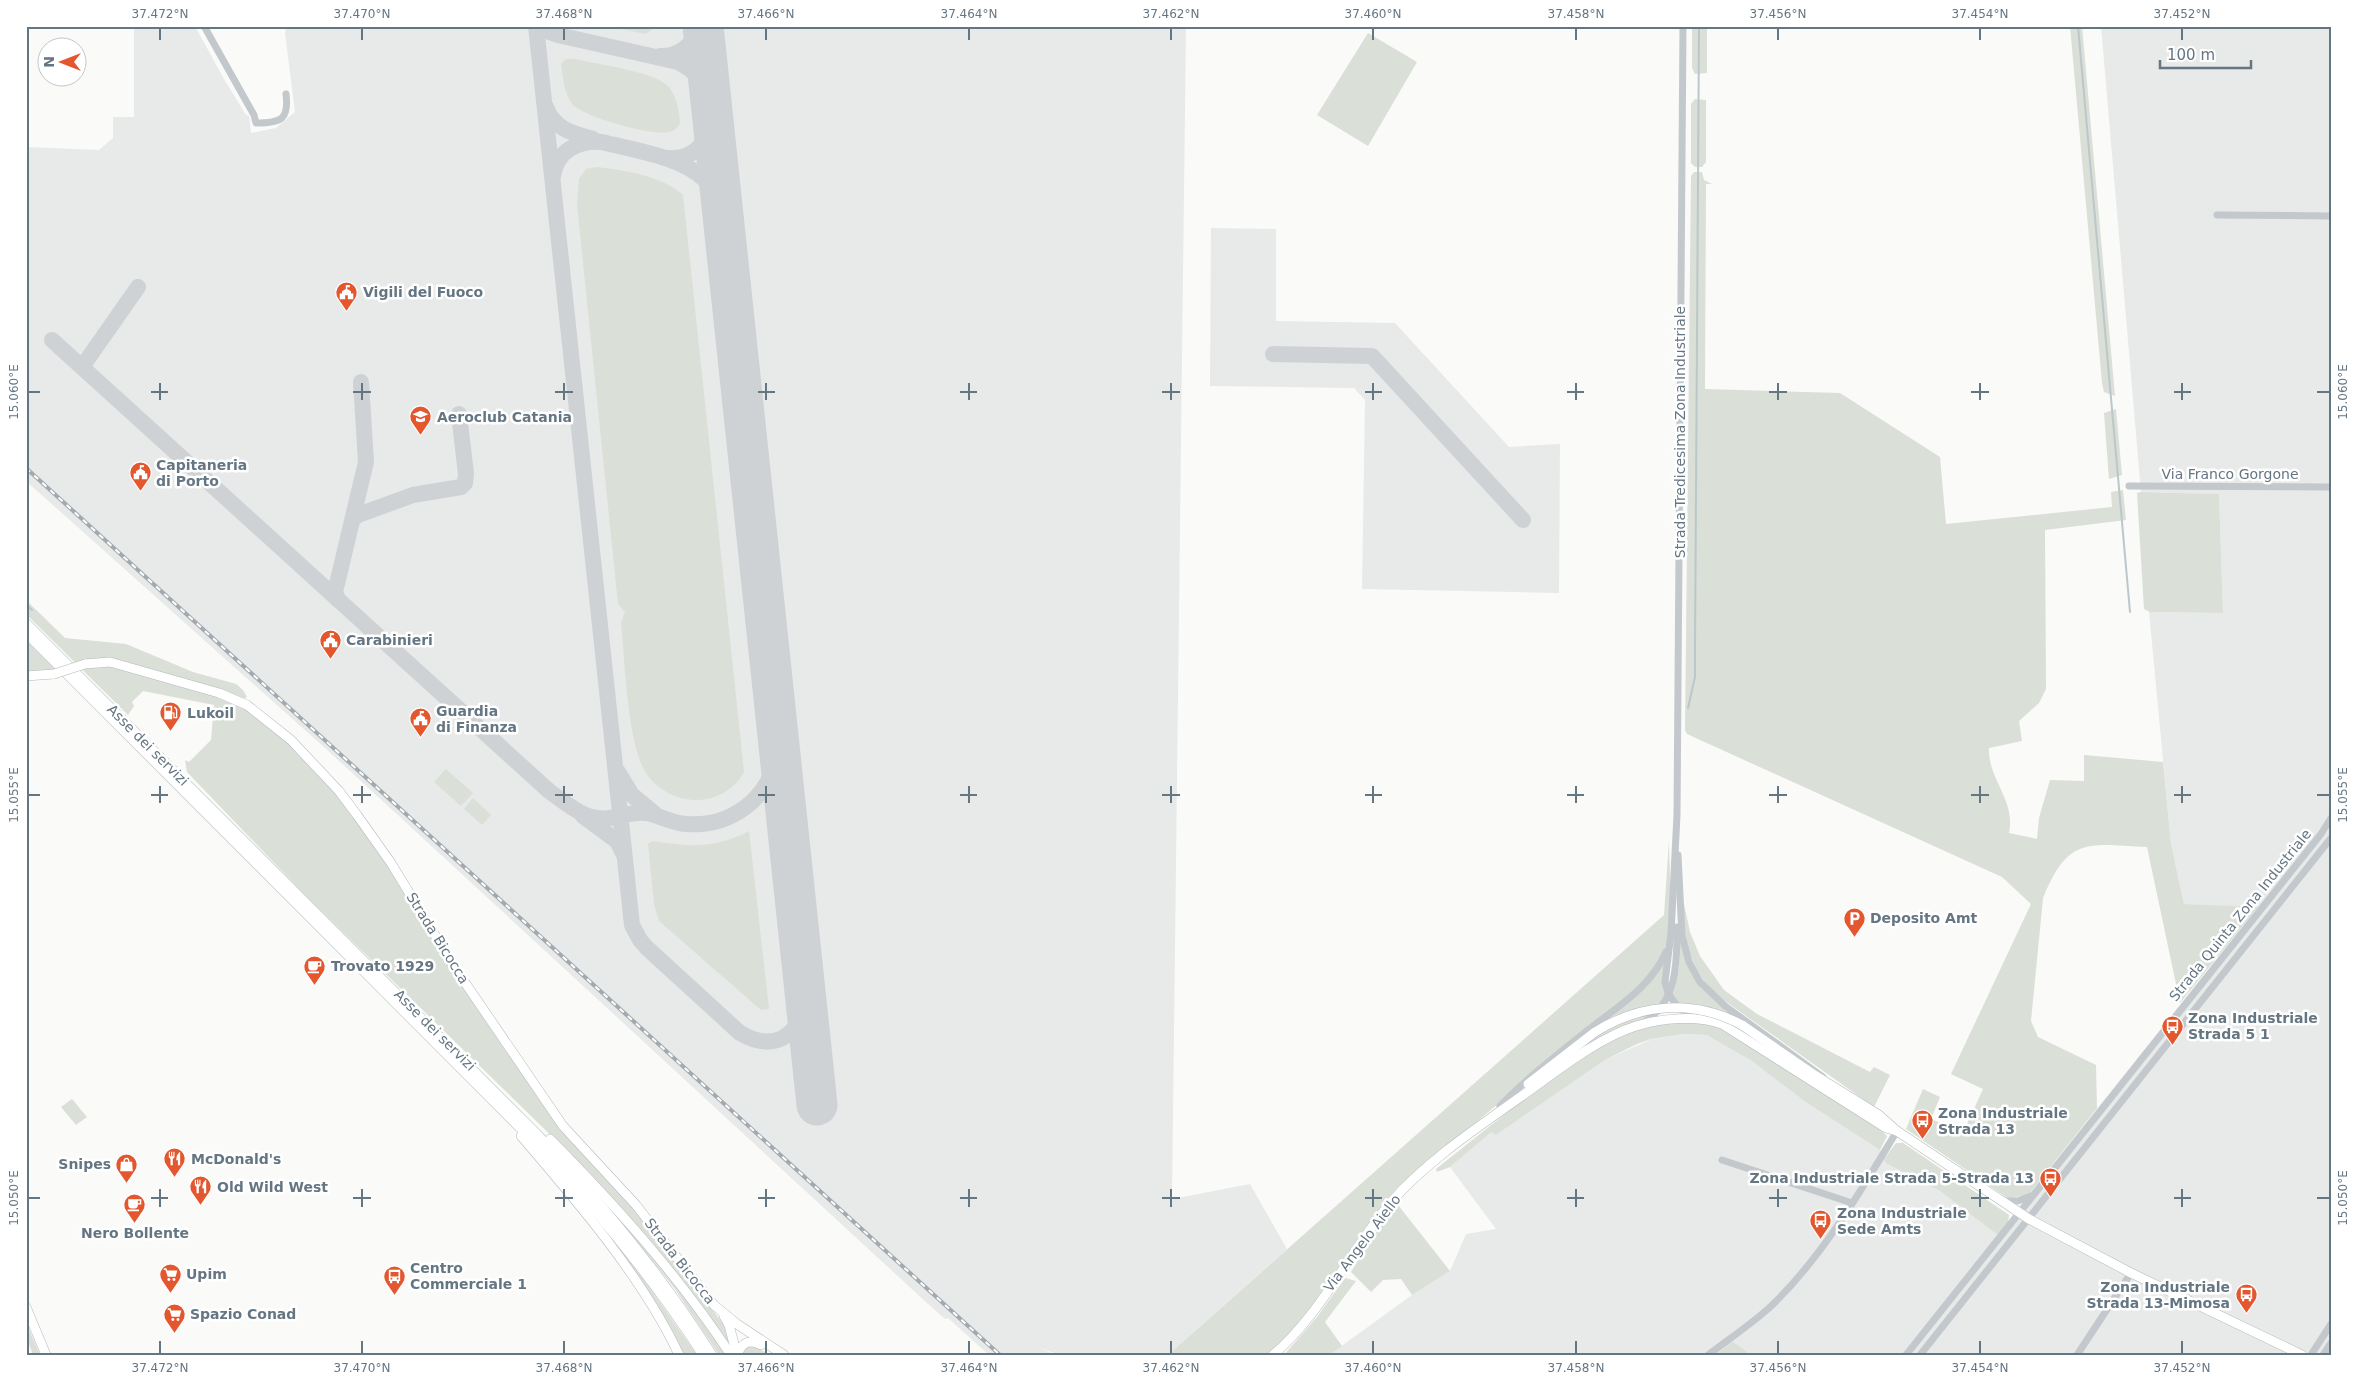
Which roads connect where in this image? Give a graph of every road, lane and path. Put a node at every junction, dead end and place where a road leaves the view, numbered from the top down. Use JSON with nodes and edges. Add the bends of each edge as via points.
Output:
{"nodes":[{"id":1,"x":204,"y":26,"type":"edge"},
{"id":2,"x":1683,"y":26,"type":"edge"},
{"id":3,"x":286,"y":94,"type":"dead end"},
{"id":4,"x":2217,"y":215,"type":"dead end"},
{"id":5,"x":2331,"y":216,"type":"edge"},
{"id":6,"x":2130,"y":486,"type":"dead end"},
{"id":7,"x":2331,"y":487,"type":"edge"},
{"id":8,"x":26,"y":622,"type":"edge"},
{"id":9,"x":26,"y":634,"type":"edge"},
{"id":10,"x":26,"y":676,"type":"edge"},
{"id":11,"x":2331,"y":818,"type":"edge"},
{"id":12,"x":1676,"y":838,"type":"junction"},
{"id":13,"x":2331,"y":838,"type":"edge"},
{"id":14,"x":1679,"y":870,"type":"junction"},
{"id":15,"x":1670,"y":945,"type":"junction"},
{"id":16,"x":1668,"y":993,"type":"junction"},
{"id":17,"x":1711,"y":1020,"type":"junction"},
{"id":18,"x":1636,"y":1026,"type":"junction"},
{"id":19,"x":452,"y":1047,"type":"junction"},
{"id":20,"x":465,"y":1072,"type":"junction"},
{"id":21,"x":1833,"y":1085,"type":"junction"},
{"id":22,"x":1500,"y":1106,"type":"junction"},
{"id":23,"x":1484,"y":1122,"type":"junction"},
{"id":24,"x":1897,"y":1131,"type":"junction"},
{"id":25,"x":1722,"y":1160,"type":"dead end"},
{"id":26,"x":2035,"y":1193,"type":"junction"},
{"id":27,"x":2000,"y":1201,"type":"junction"},
{"id":28,"x":1852,"y":1202,"type":"junction"},
{"id":29,"x":2020,"y":1214,"type":"junction"},
{"id":30,"x":2029,"y":1219,"type":"junction"},
{"id":31,"x":2132,"y":1273,"type":"junction"},
{"id":32,"x":26,"y":1307,"type":"edge"},
{"id":33,"x":723,"y":1313,"type":"junction"},
{"id":34,"x":2331,"y":1324,"type":"edge"},
{"id":35,"x":2331,"y":1343,"type":"edge"},
{"id":36,"x":48,"y":1355,"type":"edge"},
{"id":37,"x":679,"y":1355,"type":"edge"},
{"id":38,"x":702,"y":1355,"type":"edge"},
{"id":39,"x":712,"y":1355,"type":"edge"},
{"id":40,"x":731,"y":1355,"type":"edge"},
{"id":41,"x":737,"y":1355,"type":"edge"},
{"id":42,"x":784,"y":1355,"type":"edge"},
{"id":43,"x":1273,"y":1355,"type":"edge"},
{"id":44,"x":1708,"y":1355,"type":"edge"},
{"id":45,"x":1906,"y":1355,"type":"edge"},
{"id":46,"x":1920,"y":1355,"type":"edge"},
{"id":47,"x":2077,"y":1355,"type":"edge"},
{"id":48,"x":2302,"y":1355,"type":"edge"},
{"id":49,"x":2310,"y":1355,"type":"edge"},
{"id":50,"x":2323,"y":1355,"type":"edge"}],
"edges":[{"from":1,"to":3,"type":"street","via":[[256,123],[285,116],[288,112]]},
{"from":2,"to":12,"type":"street","name":"Strada Tredicesima Zona Industriale"},
{"from":4,"to":5,"type":"street"},
{"from":6,"to":7,"type":"street","name":"Via Franco Gorgone"},
{"from":8,"to":19,"type":"main road","name":"Asse dei servizi"},
{"from":9,"to":20,"type":"main road","name":"Asse dei servizi"},
{"from":10,"to":33,"type":"main road","name":"Strada Bicocca","bridge":true,"via":[[54,674],[85,664],[110,662],[219,693],[265,718],[318,766],[391,863],[455,968],[563,1126],[636,1205]]},
{"from":11,"to":26,"type":"street","name":"Strada Quinta Zona Industriale"},
{"from":12,"to":14,"type":"street"},
{"from":12,"to":15,"type":"street"},
{"from":13,"to":30,"type":"street","name":"Strada Quinta Zona Industriale"},
{"from":14,"to":16,"type":"street","via":[[1677,968]]},
{"from":14,"to":21,"type":"street","via":[[1682,936],[1689,962],[1700,982],[1725,1006]]},
{"from":15,"to":16,"type":"street","via":[[1664,976]]},
{"from":15,"to":22,"type":"street","via":[[1658,968],[1640,990],[1545,1065]]},
{"from":16,"to":17,"type":"street","via":[[1679,1009]]},
{"from":16,"to":18,"type":"street","via":[[1652,1016]]},
{"from":17,"to":18,"type":"main road","via":[[1673,1020]]},
{"from":17,"to":24,"type":"main road","via":[[1736,1031],[1886,1128]]},
{"from":18,"to":23,"type":"main road","via":[[1605,1040]]},
{"from":19,"to":39,"type":"main road","name":"Asse dei servizi","via":[[538,1134],[602,1206],[644,1256]]},
{"from":19,"to":40,"type":"main road","via":[[482,1070],[610,1202],[682,1285]]},
{"from":20,"to":37,"type":"main road","via":[[542,1161],[617,1256],[653,1308]]},
{"from":20,"to":38,"type":"main road","name":"Asse dei servizi","via":[[596,1210],[642,1268]]},
{"from":21,"to":22,"type":"main road","bridge":true,"via":[[1742,1025],[1704,1010],[1661,1007],[1630,1014],[1595,1032]]},
{"from":21,"to":24,"type":"main road"},
{"from":22,"to":23,"type":"main road"},
{"from":23,"to":43,"type":"main road","name":"Via Angelo Aiello","via":[[1417,1176],[1391,1202],[1311,1314]]},
{"from":24,"to":27,"type":"main road"},
{"from":24,"to":28,"type":"street"},
{"from":25,"to":28,"type":"street"},
{"from":26,"to":27,"type":"street","via":[[2023,1200]]},
{"from":26,"to":29,"type":"street","name":"Strada Quinta Zona Industriale"},
{"from":27,"to":29,"type":"main road"},
{"from":28,"to":44,"type":"street","via":[[1790,1286],[1755,1320]]},
{"from":29,"to":30,"type":"main road"},
{"from":29,"to":45,"type":"street","name":"Strada Quinta Zona Industriale"},
{"from":30,"to":31,"type":"main road"},
{"from":30,"to":46,"type":"street","name":"Strada Quinta Zona Industriale"},
{"from":31,"to":47,"type":"street"},
{"from":31,"to":48,"type":"main road"},
{"from":32,"to":36,"type":"main road"},
{"from":33,"to":41,"type":"main road"},
{"from":33,"to":42,"type":"main road"},
{"from":34,"to":49,"type":"street"},
{"from":35,"to":50,"type":"street"},
{"from":41,"to":42,"type":"main road","via":[[743,1344],[750,1341]]}]}
